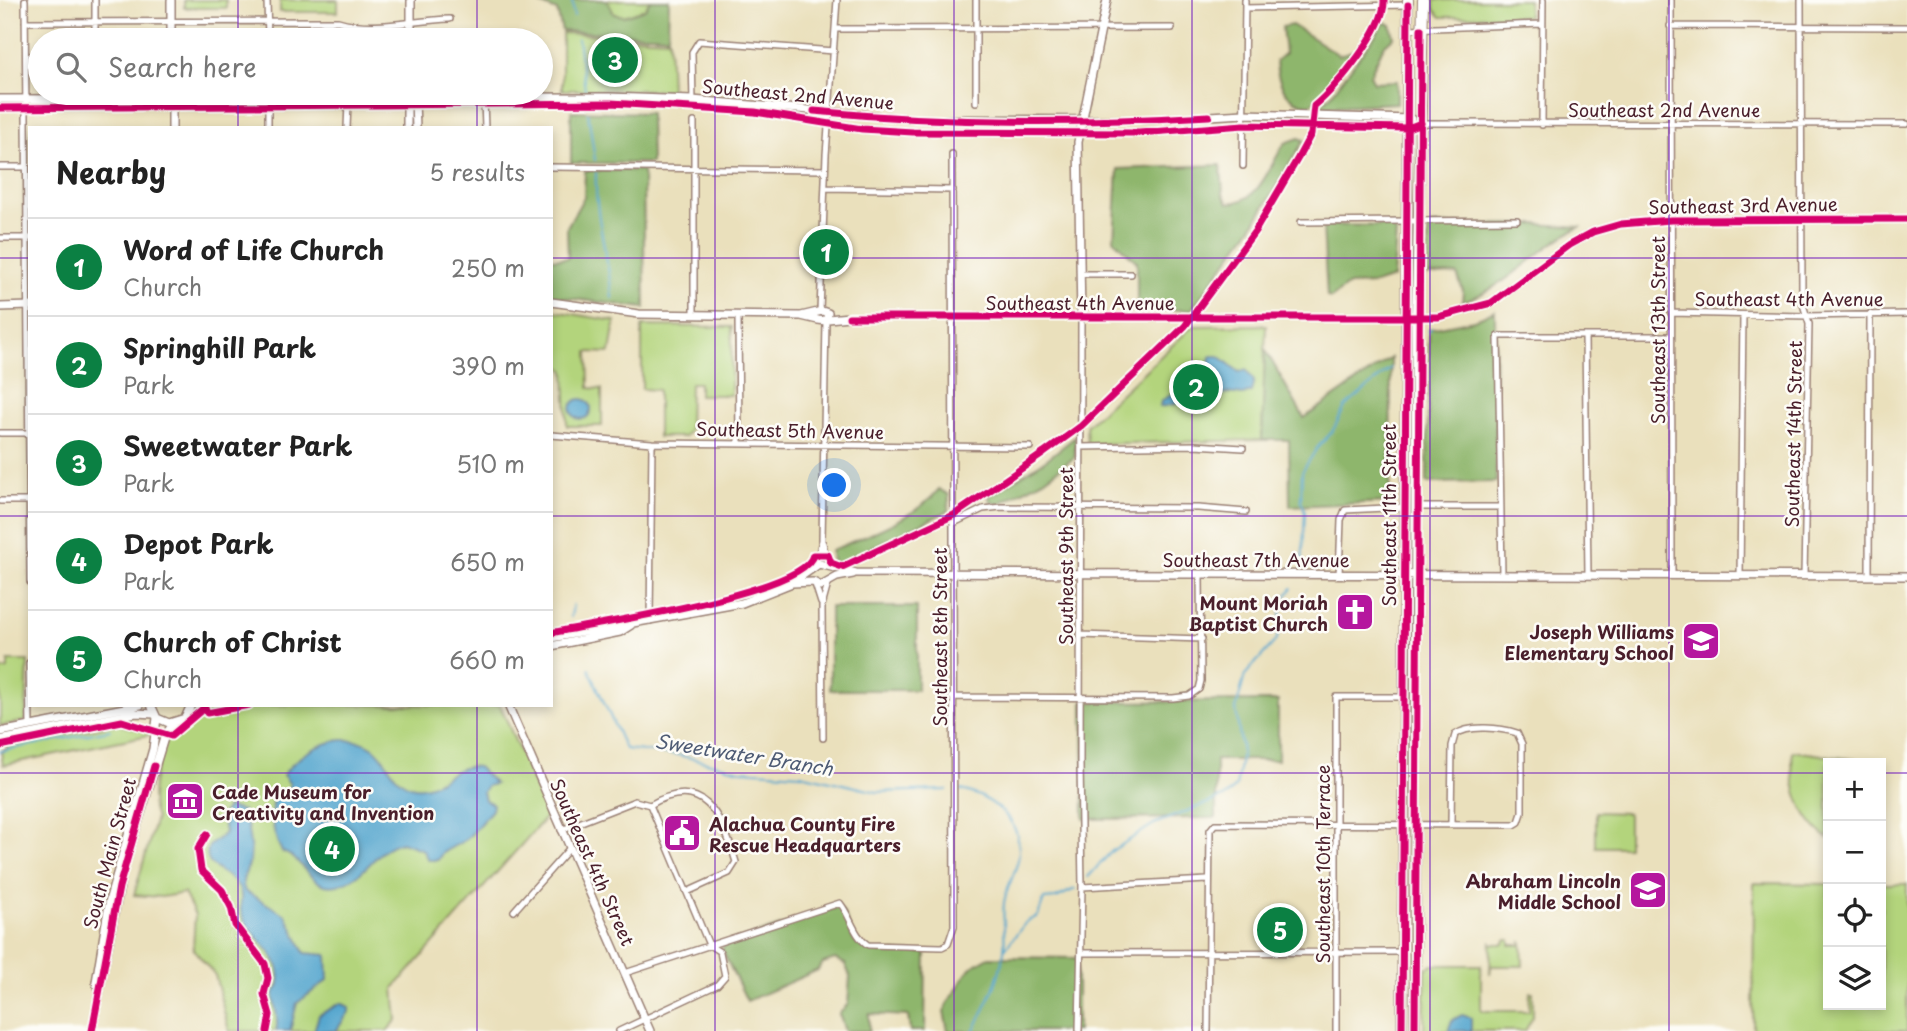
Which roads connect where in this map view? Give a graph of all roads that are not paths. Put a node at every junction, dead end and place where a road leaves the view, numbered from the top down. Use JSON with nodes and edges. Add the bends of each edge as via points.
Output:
{"nodes":[{"id":1,"x":25,"y":0,"type":"edge"},
{"id":2,"x":95,"y":0,"type":"edge"},
{"id":3,"x":171,"y":0,"type":"edge"},
{"id":4,"x":267,"y":0,"type":"edge"},
{"id":5,"x":411,"y":0,"type":"edge"},
{"id":6,"x":837,"y":0,"type":"edge"},
{"id":7,"x":976,"y":0,"type":"edge"},
{"id":8,"x":1107,"y":0,"type":"edge"},
{"id":9,"x":1245,"y":0,"type":"edge"},
{"id":10,"x":1423,"y":0,"type":"edge"},
{"id":11,"x":1542,"y":0,"type":"edge"},
{"id":12,"x":1671,"y":0,"type":"edge"},
{"id":13,"x":1801,"y":0,"type":"edge"},
{"id":14,"x":1408,"y":3,"type":"edge"},
{"id":15,"x":1245,"y":8,"type":"junction"},
{"id":16,"x":450,"y":19,"type":"dead end"},
{"id":17,"x":171,"y":21,"type":"junction"},
{"id":18,"x":25,"y":22,"type":"junction"},
{"id":19,"x":95,"y":22,"type":"junction"},
{"id":20,"x":267,"y":22,"type":"junction"},
{"id":21,"x":411,"y":22,"type":"junction"},
{"id":22,"x":1542,"y":24,"type":"junction"},
{"id":23,"x":1670,"y":26,"type":"junction"},
{"id":24,"x":1801,"y":26,"type":"junction"},
{"id":25,"x":1907,"y":27,"type":"edge"},
{"id":26,"x":95,"y":28,"type":"edge"},
{"id":27,"x":171,"y":28,"type":"edge"},
{"id":28,"x":267,"y":28,"type":"edge"},
{"id":29,"x":411,"y":28,"type":"edge"},
{"id":30,"x":835,"y":29,"type":"junction"},
{"id":31,"x":1172,"y":29,"type":"dead end"},
{"id":32,"x":1408,"y":29,"type":"junction"},
{"id":33,"x":1422,"y":29,"type":"junction"},
{"id":34,"x":976,"y":30,"type":"junction"},
{"id":35,"x":1100,"y":30,"type":"junction"},
{"id":36,"x":834,"y":51,"type":"junction"},
{"id":37,"x":0,"y":99,"type":"edge"},
{"id":38,"x":553,"y":100,"type":"edge"},
{"id":39,"x":976,"y":102,"type":"dead end"},
{"id":40,"x":26,"y":103,"type":"junction"},
{"id":41,"x":693,"y":103,"type":"junction"},
{"id":42,"x":172,"y":105,"type":"edge"},
{"id":43,"x":268,"y":105,"type":"edge"},
{"id":44,"x":348,"y":105,"type":"edge"},
{"id":45,"x":410,"y":105,"type":"edge"},
{"id":46,"x":412,"y":105,"type":"edge"},
{"id":47,"x":484,"y":105,"type":"edge"},
{"id":48,"x":0,"y":107,"type":"edge"},
{"id":49,"x":830,"y":112,"type":"junction"},
{"id":50,"x":1244,"y":114,"type":"junction"},
{"id":51,"x":1082,"y":119,"type":"junction"},
{"id":52,"x":694,"y":122,"type":"dead end"},
{"id":53,"x":1408,"y":123,"type":"junction"},
{"id":54,"x":1421,"y":123,"type":"junction"},
{"id":55,"x":829,"y":124,"type":"junction"},
{"id":56,"x":1801,"y":124,"type":"junction"},
{"id":57,"x":1907,"y":124,"type":"edge"},
{"id":58,"x":1244,"y":125,"type":"junction"},
{"id":59,"x":1542,"y":125,"type":"junction"},
{"id":60,"x":172,"y":126,"type":"edge"},
{"id":61,"x":268,"y":126,"type":"edge"},
{"id":62,"x":347,"y":126,"type":"edge"},
{"id":63,"x":407,"y":126,"type":"edge"},
{"id":64,"x":416,"y":126,"type":"edge"},
{"id":65,"x":485,"y":126,"type":"edge"},
{"id":66,"x":1670,"y":126,"type":"junction"},
{"id":67,"x":1079,"y":132,"type":"junction"},
{"id":68,"x":952,"y":154,"type":"dead end"},
{"id":69,"x":1243,"y":166,"type":"dead end"},
{"id":70,"x":0,"y":167,"type":"edge"},
{"id":71,"x":26,"y":167,"type":"junction"},
{"id":72,"x":553,"y":167,"type":"edge"},
{"id":73,"x":695,"y":168,"type":"junction"},
{"id":74,"x":825,"y":170,"type":"junction"},
{"id":75,"x":825,"y":188,"type":"junction"},
{"id":76,"x":953,"y":190,"type":"junction"},
{"id":77,"x":1907,"y":219,"type":"edge"},
{"id":78,"x":1517,"y":220,"type":"dead end"},
{"id":79,"x":1671,"y":220,"type":"junction"},
{"id":80,"x":1800,"y":220,"type":"junction"},
{"id":81,"x":1301,"y":222,"type":"dead end"},
{"id":82,"x":1406,"y":223,"type":"junction"},
{"id":83,"x":1419,"y":223,"type":"junction"},
{"id":84,"x":0,"y":238,"type":"edge"},
{"id":85,"x":28,"y":238,"type":"edge"},
{"id":86,"x":1080,"y":274,"type":"junction"},
{"id":87,"x":1131,"y":274,"type":"dead end"},
{"id":88,"x":1514,"y":288,"type":"joint"},
{"id":89,"x":553,"y":302,"type":"edge"},
{"id":90,"x":28,"y":306,"type":"edge"},
{"id":91,"x":0,"y":307,"type":"edge"},
{"id":92,"x":1671,"y":313,"type":"junction"},
{"id":93,"x":1870,"y":314,"type":"junction"},
{"id":94,"x":1907,"y":314,"type":"edge"},
{"id":95,"x":1743,"y":315,"type":"junction"},
{"id":96,"x":694,"y":316,"type":"junction"},
{"id":97,"x":738,"y":316,"type":"junction"},
{"id":98,"x":823,"y":316,"type":"junction"},
{"id":99,"x":1807,"y":316,"type":"junction"},
{"id":100,"x":955,"y":317,"type":"junction"},
{"id":101,"x":1081,"y":317,"type":"junction"},
{"id":102,"x":1404,"y":317,"type":"junction"},
{"id":103,"x":1417,"y":317,"type":"junction"},
{"id":104,"x":1671,"y":336,"type":"junction"},
{"id":105,"x":1586,"y":337,"type":"junction"},
{"id":106,"x":0,"y":433,"type":"edge"},
{"id":107,"x":28,"y":433,"type":"edge"},
{"id":108,"x":553,"y":435,"type":"edge"},
{"id":109,"x":652,"y":443,"type":"junction"},
{"id":110,"x":739,"y":444,"type":"junction"},
{"id":111,"x":823,"y":445,"type":"junction"},
{"id":112,"x":954,"y":446,"type":"junction"},
{"id":113,"x":1030,"y":447,"type":"dead end"},
{"id":114,"x":1081,"y":447,"type":"junction"},
{"id":115,"x":1243,"y":448,"type":"dead end"},
{"id":116,"x":0,"y":501,"type":"edge"},
{"id":117,"x":28,"y":501,"type":"edge"},
{"id":118,"x":1082,"y":507,"type":"junction"},
{"id":119,"x":1404,"y":507,"type":"junction"},
{"id":120,"x":1417,"y":507,"type":"junction"},
{"id":121,"x":1500,"y":507,"type":"junction"},
{"id":122,"x":1245,"y":512,"type":"dead end"},
{"id":123,"x":954,"y":523,"type":"junction"},
{"id":124,"x":822,"y":540,"type":"junction"},
{"id":125,"x":829,"y":566,"type":"junction"},
{"id":126,"x":814,"y":567,"type":"junction"},
{"id":127,"x":856,"y":573,"type":"junction"},
{"id":128,"x":952,"y":574,"type":"junction"},
{"id":129,"x":1080,"y":574,"type":"junction"},
{"id":130,"x":1200,"y":575,"type":"junction"},
{"id":131,"x":1339,"y":575,"type":"junction"},
{"id":132,"x":1404,"y":575,"type":"junction"},
{"id":133,"x":1417,"y":575,"type":"junction"},
{"id":134,"x":1502,"y":575,"type":"junction"},
{"id":135,"x":1588,"y":575,"type":"junction"},
{"id":136,"x":1672,"y":575,"type":"junction"},
{"id":137,"x":1740,"y":576,"type":"junction"},
{"id":138,"x":1804,"y":576,"type":"junction"},
{"id":139,"x":1869,"y":576,"type":"junction"},
{"id":140,"x":1907,"y":576,"type":"edge"},
{"id":141,"x":830,"y":582,"type":"junction"},
{"id":142,"x":792,"y":583,"type":"junction"},
{"id":143,"x":814,"y":583,"type":"junction"},
{"id":144,"x":822,"y":606,"type":"junction"},
{"id":145,"x":650,"y":621,"type":"junction"},
{"id":146,"x":632,"y":624,"type":"junction"},
{"id":147,"x":1080,"y":635,"type":"junction"},
{"id":148,"x":553,"y":638,"type":"edge"},
{"id":149,"x":1202,"y":639,"type":"junction"},
{"id":150,"x":553,"y":646,"type":"edge"},
{"id":151,"x":951,"y":697,"type":"junction"},
{"id":152,"x":1404,"y":697,"type":"junction"},
{"id":153,"x":1417,"y":697,"type":"junction"},
{"id":154,"x":1080,"y":699,"type":"junction"},
{"id":155,"x":30,"y":707,"type":"edge"},
{"id":156,"x":130,"y":707,"type":"edge"},
{"id":157,"x":152,"y":707,"type":"edge"},
{"id":158,"x":190,"y":707,"type":"edge"},
{"id":159,"x":509,"y":707,"type":"edge"},
{"id":160,"x":155,"y":716,"type":"junction"},
{"id":161,"x":173,"y":723,"type":"junction"},
{"id":162,"x":30,"y":726,"type":"junction"},
{"id":163,"x":0,"y":732,"type":"edge"},
{"id":164,"x":823,"y":738,"type":"dead end"},
{"id":165,"x":0,"y":740,"type":"edge"},
{"id":166,"x":650,"y":805,"type":"junction"},
{"id":167,"x":1337,"y":824,"type":"junction"},
{"id":168,"x":1404,"y":824,"type":"junction"},
{"id":169,"x":1417,"y":825,"type":"junction"},
{"id":170,"x":1451,"y":825,"type":"junction"},
{"id":171,"x":561,"y":830,"type":"junction"},
{"id":172,"x":569,"y":849,"type":"junction"},
{"id":173,"x":1208,"y":880,"type":"junction"},
{"id":174,"x":1082,"y":887,"type":"junction"},
{"id":175,"x":687,"y":892,"type":"junction"},
{"id":176,"x":513,"y":911,"type":"dead end"},
{"id":177,"x":709,"y":946,"type":"junction"},
{"id":178,"x":1207,"y":951,"type":"junction"},
{"id":179,"x":1082,"y":953,"type":"junction"},
{"id":180,"x":1335,"y":953,"type":"junction"},
{"id":181,"x":1404,"y":957,"type":"junction"},
{"id":182,"x":1417,"y":957,"type":"junction"},
{"id":183,"x":625,"y":973,"type":"junction"},
{"id":184,"x":98,"y":990,"type":"junction"},
{"id":185,"x":645,"y":1020,"type":"junction"},
{"id":186,"x":92,"y":1031,"type":"edge"},
{"id":187,"x":620,"y":1031,"type":"edge"},
{"id":188,"x":650,"y":1031,"type":"edge"},
{"id":189,"x":1079,"y":1031,"type":"edge"},
{"id":190,"x":1208,"y":1031,"type":"edge"},
{"id":191,"x":1336,"y":1031,"type":"edge"},
{"id":192,"x":1402,"y":1031,"type":"edge"},
{"id":193,"x":1415,"y":1031,"type":"edge"}],
"edges":[{"from":1,"to":18,"type":"street"},
{"from":2,"to":19,"type":"street"},
{"from":3,"to":17,"type":"street"},
{"from":4,"to":20,"type":"street"},
{"from":5,"to":21,"type":"street"},
{"from":6,"to":30,"type":"street"},
{"from":7,"to":34,"type":"street"},
{"from":8,"to":35,"type":"street","name":"Southeast 9th Street"},
{"from":9,"to":15,"type":"street"},
{"from":10,"to":33,"type":"highway","name":"Southeast 11th Street"},
{"from":11,"to":22,"type":"street"},
{"from":12,"to":23,"type":"street","name":"Southeast 13th Street"},
{"from":13,"to":24,"type":"street","name":"Southeast 14th Street"},
{"from":14,"to":15,"type":"street"},
{"from":14,"to":32,"type":"highway","name":"Southeast 11th Street"},
{"from":15,"to":50,"type":"street"},
{"from":16,"to":21,"type":"street"},
{"from":17,"to":19,"type":"street"},
{"from":17,"to":20,"type":"street"},
{"from":17,"to":27,"type":"street"},
{"from":18,"to":19,"type":"street"},
{"from":18,"to":40,"type":"street"},
{"from":19,"to":26,"type":"street"},
{"from":20,"to":21,"type":"street","via":[[384,26]]},
{"from":20,"to":28,"type":"street"},
{"from":21,"to":29,"type":"street"},
{"from":22,"to":33,"type":"street"},
{"from":22,"to":59,"type":"street"},
{"from":23,"to":24,"type":"street"},
{"from":23,"to":66,"type":"street","name":"Southeast 13th Street"},
{"from":24,"to":25,"type":"street"},
{"from":24,"to":56,"type":"street","name":"Southeast 14th Street"},
{"from":30,"to":34,"type":"street"},
{"from":30,"to":36,"type":"street"},
{"from":31,"to":35,"type":"street"},
{"from":32,"to":33,"type":"street"},
{"from":32,"to":53,"type":"highway","name":"Southeast 11th Street"},
{"from":33,"to":54,"type":"highway","name":"Southeast 11th Street"},
{"from":34,"to":35,"type":"street"},
{"from":34,"to":39,"type":"street"},
{"from":35,"to":51,"type":"street","name":"Southeast 9th Street"},
{"from":36,"to":41,"type":"street","via":[[699,41],[692,52]]},
{"from":36,"to":49,"type":"street"},
{"from":37,"to":40,"type":"street"},
{"from":38,"to":41,"type":"street","name":"Southeast 2nd Avenue"},
{"from":40,"to":48,"type":"street"},
{"from":40,"to":71,"type":"street"},
{"from":41,"to":49,"type":"street","name":"Southeast 2nd Avenue"},
{"from":41,"to":55,"type":"street","name":"Southeast 2nd Avenue"},
{"from":42,"to":60,"type":"street"},
{"from":43,"to":61,"type":"street"},
{"from":44,"to":62,"type":"street"},
{"from":45,"to":63,"type":"street"},
{"from":46,"to":64,"type":"street"},
{"from":47,"to":65,"type":"street"},
{"from":49,"to":51,"type":"street","name":"Southeast 2nd Avenue","via":[[916,119]]},
{"from":49,"to":55,"type":"street"},
{"from":50,"to":51,"type":"street","name":"Southeast 2nd Avenue"},
{"from":50,"to":53,"type":"street","name":"Southeast 2nd Avenue"},
{"from":50,"to":58,"type":"street"},
{"from":51,"to":67,"type":"street","name":"Southeast 9th Street"},
{"from":52,"to":73,"type":"street"},
{"from":53,"to":54,"type":"street","name":"Southeast 2nd Avenue"},
{"from":53,"to":58,"type":"street","name":"Southeast 2nd Avenue"},
{"from":53,"to":82,"type":"highway","name":"Southeast 11th Street"},
{"from":54,"to":59,"type":"street","name":"Southeast 2nd Avenue"},
{"from":54,"to":83,"type":"highway","name":"Southeast 11th Street"},
{"from":55,"to":67,"type":"street","name":"Southeast 2nd Avenue","via":[[913,132]]},
{"from":55,"to":74,"type":"street"},
{"from":56,"to":57,"type":"street","name":"Southeast 2nd Avenue"},
{"from":56,"to":66,"type":"street","name":"Southeast 2nd Avenue"},
{"from":56,"to":80,"type":"street","name":"Southeast 14th Street"},
{"from":58,"to":67,"type":"street","name":"Southeast 2nd Avenue","via":[[1139,133]]},
{"from":58,"to":69,"type":"street"},
{"from":59,"to":66,"type":"street","name":"Southeast 2nd Avenue"},
{"from":66,"to":79,"type":"street","name":"Southeast 13th Street"},
{"from":67,"to":86,"type":"street","name":"Southeast 9th Street"},
{"from":68,"to":76,"type":"street","name":"Southeast 8th Street"},
{"from":70,"to":71,"type":"street"},
{"from":71,"to":85,"type":"street"},
{"from":72,"to":73,"type":"street"},
{"from":73,"to":74,"type":"street"},
{"from":73,"to":96,"type":"street"},
{"from":74,"to":75,"type":"street"},
{"from":75,"to":76,"type":"street"},
{"from":75,"to":98,"type":"street"},
{"from":76,"to":100,"type":"street","name":"Southeast 8th Street"},
{"from":77,"to":80,"type":"street","name":"Southeast 3rd Avenue"},
{"from":78,"to":83,"type":"street"},
{"from":79,"to":80,"type":"street","name":"Southeast 3rd Avenue"},
{"from":79,"to":88,"type":"street","name":"Southeast 3rd Avenue","via":[[1621,224],[1593,232],[1554,254]]},
{"from":79,"to":92,"type":"street","name":"Southeast 13th Street"},
{"from":80,"to":99,"type":"street","name":"Southeast 14th Street","via":[[1802,302]]},
{"from":81,"to":82,"type":"street"},
{"from":82,"to":83,"type":"street"},
{"from":82,"to":102,"type":"highway","name":"Southeast 11th Street"},
{"from":83,"to":103,"type":"highway","name":"Southeast 11th Street"},
{"from":84,"to":85,"type":"street"},
{"from":86,"to":87,"type":"street"},
{"from":86,"to":101,"type":"street","name":"Southeast 9th Street"},
{"from":88,"to":103,"type":"street","name":"Southeast 4th Avenue","via":[[1467,312]]},
{"from":89,"to":96,"type":"street","name":"Southeast 4th Avenue"},
{"from":90,"to":91,"type":"street"},
{"from":92,"to":95,"type":"street","name":"Southeast 4th Avenue"},
{"from":92,"to":104,"type":"street","name":"Southeast 13th Street"},
{"from":93,"to":94,"type":"street","name":"Southeast 4th Avenue"},
{"from":93,"to":99,"type":"street","name":"Southeast 4th Avenue"},
{"from":93,"to":139,"type":"street"},
{"from":95,"to":99,"type":"street","name":"Southeast 4th Avenue"},
{"from":95,"to":137,"type":"street"},
{"from":96,"to":97,"type":"street","name":"Southeast 4th Avenue"},
{"from":97,"to":98,"type":"street","name":"Southeast 4th Avenue"},
{"from":97,"to":110,"type":"street"},
{"from":98,"to":100,"type":"street","name":"Southeast 4th Avenue"},
{"from":98,"to":111,"type":"street"},
{"from":99,"to":138,"type":"street","name":"Southeast 14th Street"},
{"from":100,"to":101,"type":"street","name":"Southeast 4th Avenue"},
{"from":100,"to":112,"type":"street","name":"Southeast 8th Street"},
{"from":101,"to":102,"type":"street","name":"Southeast 4th Avenue"},
{"from":101,"to":114,"type":"street","name":"Southeast 9th Street"},
{"from":102,"to":103,"type":"street","name":"Southeast 4th Avenue"},
{"from":102,"to":119,"type":"highway","name":"Southeast 11th Street"},
{"from":103,"to":120,"type":"highway","name":"Southeast 11th Street"},
{"from":104,"to":105,"type":"street"},
{"from":104,"to":136,"type":"street","name":"Southeast 13th Street"},
{"from":105,"to":121,"type":"street","via":[[1499,336]]},
{"from":105,"to":135,"type":"street"},
{"from":106,"to":107,"type":"street"},
{"from":108,"to":109,"type":"street","name":"Southeast 5th Avenue"},
{"from":109,"to":110,"type":"street","name":"Southeast 5th Avenue"},
{"from":109,"to":145,"type":"street"},
{"from":110,"to":111,"type":"street","name":"Southeast 5th Avenue"},
{"from":111,"to":112,"type":"street","name":"Southeast 5th Avenue"},
{"from":111,"to":124,"type":"street"},
{"from":112,"to":113,"type":"street","name":"Southeast 5th Avenue"},
{"from":112,"to":123,"type":"street","name":"Southeast 8th Street"},
{"from":114,"to":115,"type":"street"},
{"from":114,"to":118,"type":"street","name":"Southeast 9th Street"},
{"from":116,"to":117,"type":"street"},
{"from":118,"to":122,"type":"street"},
{"from":118,"to":123,"type":"street","via":[[983,509]]},
{"from":118,"to":129,"type":"street","name":"Southeast 9th Street"},
{"from":119,"to":120,"type":"street"},
{"from":119,"to":131,"type":"street","via":[[1345,511]]},
{"from":119,"to":132,"type":"highway","name":"Southeast 11th Street"},
{"from":120,"to":121,"type":"street"},
{"from":120,"to":133,"type":"highway","name":"Southeast 11th Street"},
{"from":121,"to":134,"type":"street"},
{"from":123,"to":128,"type":"street","name":"Southeast 8th Street"},
{"from":124,"to":125,"type":"street"},
{"from":124,"to":126,"type":"street"},
{"from":125,"to":126,"type":"street","name":"Southeast 7th Avenue"},
{"from":125,"to":127,"type":"street","name":"Southeast 7th Avenue"},
{"from":125,"to":141,"type":"street"},
{"from":126,"to":142,"type":"street"},
{"from":126,"to":143,"type":"street"},
{"from":127,"to":128,"type":"street","name":"Southeast 7th Avenue"},
{"from":127,"to":141,"type":"street","name":"Southeast 7th Avenue"},
{"from":128,"to":129,"type":"street","name":"Southeast 7th Avenue"},
{"from":128,"to":151,"type":"street","name":"Southeast 8th Street"},
{"from":129,"to":130,"type":"street","name":"Southeast 7th Avenue"},
{"from":129,"to":147,"type":"street","name":"Southeast 9th Street"},
{"from":130,"to":131,"type":"street","name":"Southeast 7th Avenue"},
{"from":130,"to":149,"type":"street"},
{"from":131,"to":132,"type":"street","name":"Southeast 7th Avenue"},
{"from":132,"to":133,"type":"street","name":"Southeast 7th Avenue"},
{"from":132,"to":152,"type":"highway","name":"Southeast 11th Street"},
{"from":133,"to":134,"type":"street","name":"Southeast 7th Avenue"},
{"from":133,"to":153,"type":"highway","name":"Southeast 11th Street"},
{"from":134,"to":135,"type":"street","name":"Southeast 7th Avenue"},
{"from":135,"to":136,"type":"street","name":"Southeast 7th Avenue"},
{"from":136,"to":137,"type":"street","name":"Southeast 7th Avenue"},
{"from":137,"to":138,"type":"street","name":"Southeast 7th Avenue"},
{"from":138,"to":139,"type":"street","name":"Southeast 7th Avenue"},
{"from":139,"to":140,"type":"street","name":"Southeast 7th Avenue"},
{"from":141,"to":143,"type":"street","name":"Southeast 7th Avenue"},
{"from":141,"to":144,"type":"street"},
{"from":142,"to":143,"type":"street","name":"Southeast 7th Avenue"},
{"from":142,"to":145,"type":"street","via":[[742,603]]},
{"from":143,"to":144,"type":"street"},
{"from":144,"to":164,"type":"street"},
{"from":145,"to":146,"type":"street"},
{"from":146,"to":148,"type":"street"},
{"from":146,"to":150,"type":"street","via":[[620,632]]},
{"from":147,"to":149,"type":"street"},
{"from":147,"to":154,"type":"street","name":"Southeast 9th Street"},
{"from":149,"to":154,"type":"street","via":[[1201,681],[1189,696]]},
{"from":151,"to":154,"type":"street"},
{"from":151,"to":177,"type":"street","name":"Southeast 8th Street","via":[[954,926],[948,944],[868,946],[858,939],[841,902]]},
{"from":152,"to":153,"type":"street"},
{"from":152,"to":167,"type":"street","name":"Southeast 10th Terrace","via":[[1336,697]]},
{"from":152,"to":168,"type":"highway","name":"Southeast 11th Street"},
{"from":153,"to":169,"type":"highway","name":"Southeast 11th Street"},
{"from":154,"to":174,"type":"street","name":"Southeast 9th Street"},
{"from":155,"to":162,"type":"street"},
{"from":156,"to":162,"type":"street"},
{"from":157,"to":160,"type":"street"},
{"from":158,"to":161,"type":"street","via":[[185,718]]},
{"from":159,"to":171,"type":"street","name":"Southeast 4th Street"},
{"from":160,"to":161,"type":"street"},
{"from":160,"to":165,"type":"street","via":[[136,713]]},
{"from":160,"to":184,"type":"street","name":"South Main Street","via":[[153,749],[110,898]]},
{"from":161,"to":184,"type":"street","name":"South Main Street","via":[[164,738],[129,850]]},
{"from":162,"to":163,"type":"street"},
{"from":166,"to":171,"type":"street","via":[[635,802]]},
{"from":166,"to":175,"type":"street"},
{"from":166,"to":175,"type":"street","via":[[674,793],[699,797],[719,818],[731,845],[736,862],[729,873]]},
{"from":167,"to":168,"type":"street"},
{"from":167,"to":173,"type":"street","via":[[1215,824],[1210,830]]},
{"from":167,"to":180,"type":"street","name":"Southeast 10th Terrace"},
{"from":168,"to":169,"type":"street"},
{"from":168,"to":181,"type":"highway","name":"Southeast 11th Street"},
{"from":169,"to":170,"type":"street"},
{"from":169,"to":182,"type":"highway","name":"Southeast 11th Street"},
{"from":170,"to":170,"type":"street","via":[[1455,734],[1462,730],[1517,733],[1522,744],[1519,822]]},
{"from":171,"to":172,"type":"street","name":"Southeast 4th Street"},
{"from":172,"to":176,"type":"street"},
{"from":172,"to":183,"type":"street","name":"Southeast 4th Street"},
{"from":173,"to":174,"type":"street"},
{"from":173,"to":178,"type":"street"},
{"from":174,"to":179,"type":"street","name":"Southeast 9th Street"},
{"from":175,"to":177,"type":"street"},
{"from":177,"to":183,"type":"street"},
{"from":177,"to":185,"type":"street","via":[[720,952],[724,967],[717,985]]},
{"from":178,"to":179,"type":"street"},
{"from":178,"to":180,"type":"street"},
{"from":178,"to":190,"type":"street"},
{"from":179,"to":189,"type":"street","name":"Southeast 9th Street"},
{"from":180,"to":181,"type":"street"},
{"from":180,"to":191,"type":"street","name":"Southeast 10th Terrace"},
{"from":181,"to":182,"type":"highway"},
{"from":181,"to":192,"type":"highway","name":"Southeast 11th Street"},
{"from":182,"to":193,"type":"highway","name":"Southeast 11th Street"},
{"from":183,"to":185,"type":"street","name":"Southeast 4th Street"},
{"from":184,"to":186,"type":"street","name":"South Main Street"},
{"from":185,"to":187,"type":"street"},
{"from":185,"to":188,"type":"street","name":"Southeast 4th Street"}]}
